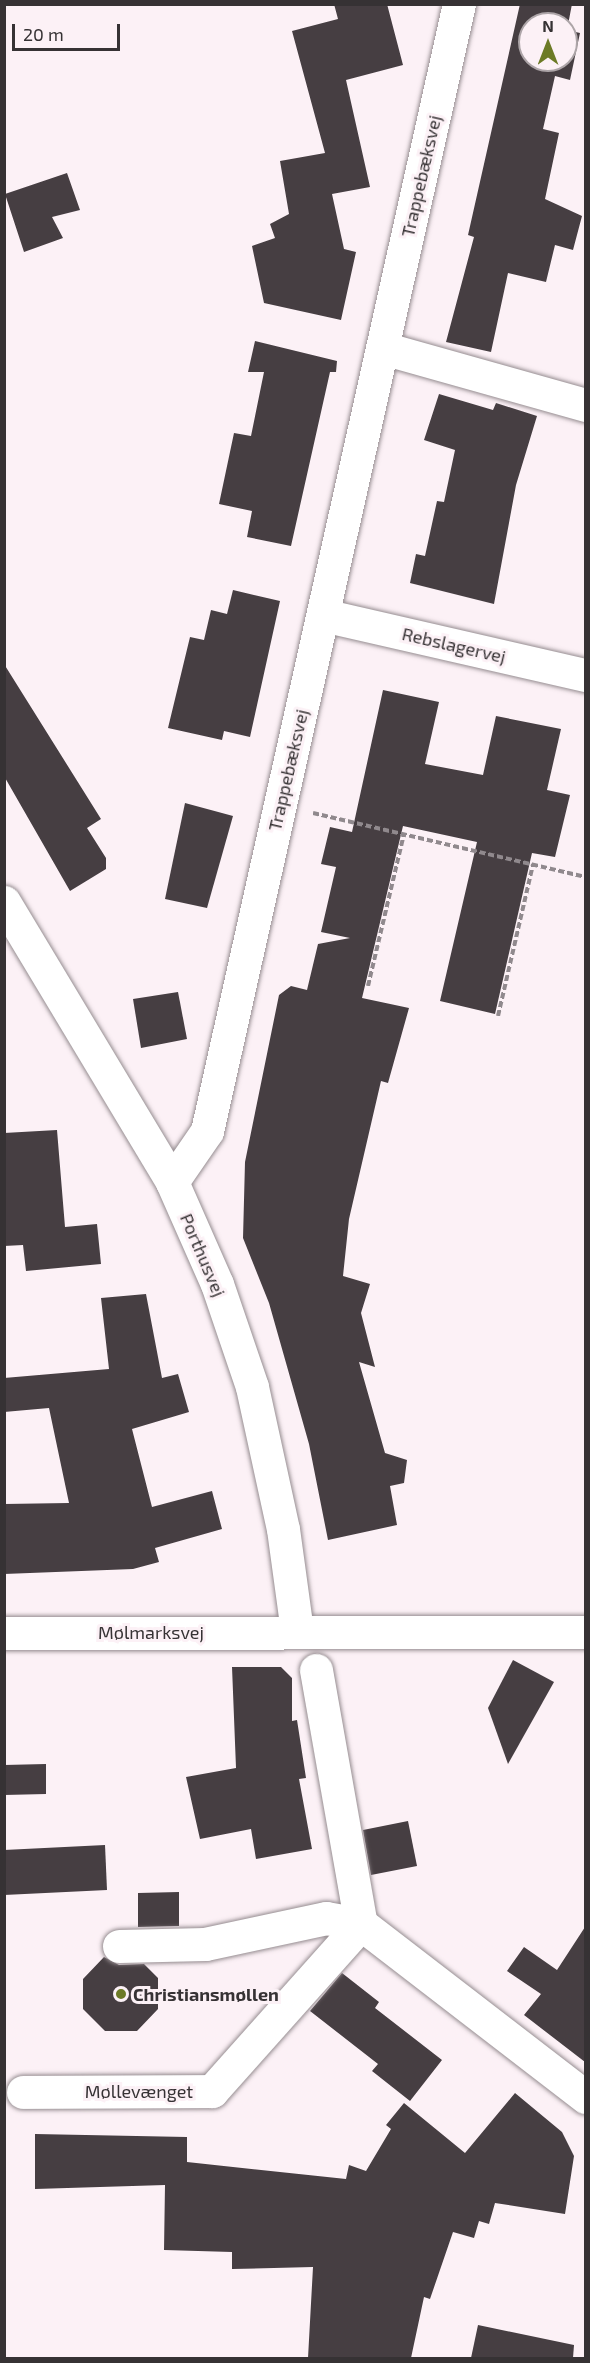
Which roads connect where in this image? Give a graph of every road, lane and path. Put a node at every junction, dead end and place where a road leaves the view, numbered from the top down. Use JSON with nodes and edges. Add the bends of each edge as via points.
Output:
{"nodes":[{"id":1,"x":459,"y":4,"type":"edge"},
{"id":2,"x":382,"y":348,"type":"junction"},
{"id":3,"x":585,"y":405,"type":"edge"},
{"id":4,"x":323,"y":615,"type":"junction"},
{"id":5,"x":585,"y":675,"type":"edge"},
{"id":6,"x":280,"y":805,"type":"junction"},
{"id":7,"x":404,"y":834,"type":"junction"},
{"id":8,"x":533,"y":864,"type":"junction"},
{"id":9,"x":585,"y":877,"type":"edge"},
{"id":10,"x":4,"y":902,"type":"edge"},
{"id":11,"x":368,"y":986,"type":"dead end"},
{"id":12,"x":498,"y":1016,"type":"dead end"},
{"id":13,"x":172,"y":1182,"type":"junction"},
{"id":14,"x":305,"y":1631,"type":"junction"},
{"id":15,"x":585,"y":1632,"type":"edge"},
{"id":16,"x":4,"y":1633,"type":"edge"},
{"id":17,"x":316,"y":1670,"type":"dead end"},
{"id":18,"x":362,"y":1924,"type":"junction"},
{"id":19,"x":118,"y":1946,"type":"dead end"},
{"id":20,"x":23,"y":2092,"type":"dead end"},
{"id":21,"x":585,"y":2097,"type":"edge"}],
"edges":[{"from":1,"to":2,"type":"street","name":"Trappebæksvej"},
{"from":2,"to":3,"type":"street"},
{"from":2,"to":4,"type":"street","name":"Trappebæksvej"},
{"from":4,"to":5,"type":"street","name":"Rebslagervej"},
{"from":4,"to":6,"type":"street","name":"Trappebæksvej"},
{"from":6,"to":7,"type":"path"},
{"from":6,"to":13,"type":"street","name":"Trappebæksvej","via":[[207,1131]]},
{"from":7,"to":8,"type":"path"},
{"from":7,"to":11,"type":"path"},
{"from":8,"to":9,"type":"path"},
{"from":8,"to":12,"type":"path"},
{"from":10,"to":13,"type":"street","name":"Porthusvej"},
{"from":13,"to":14,"type":"street","name":"Porthusvej","via":[[217,1284],[252,1387]]},
{"from":14,"to":15,"type":"street","name":"Mølmarksvej"},
{"from":14,"to":16,"type":"street","name":"Mølmarksvej"},
{"from":17,"to":18,"type":"street"},
{"from":18,"to":19,"type":"street","via":[[326,1918],[205,1944]]},
{"from":18,"to":20,"type":"street","name":"Møllevænget","via":[[212,2091]]},
{"from":18,"to":21,"type":"street"}]}
